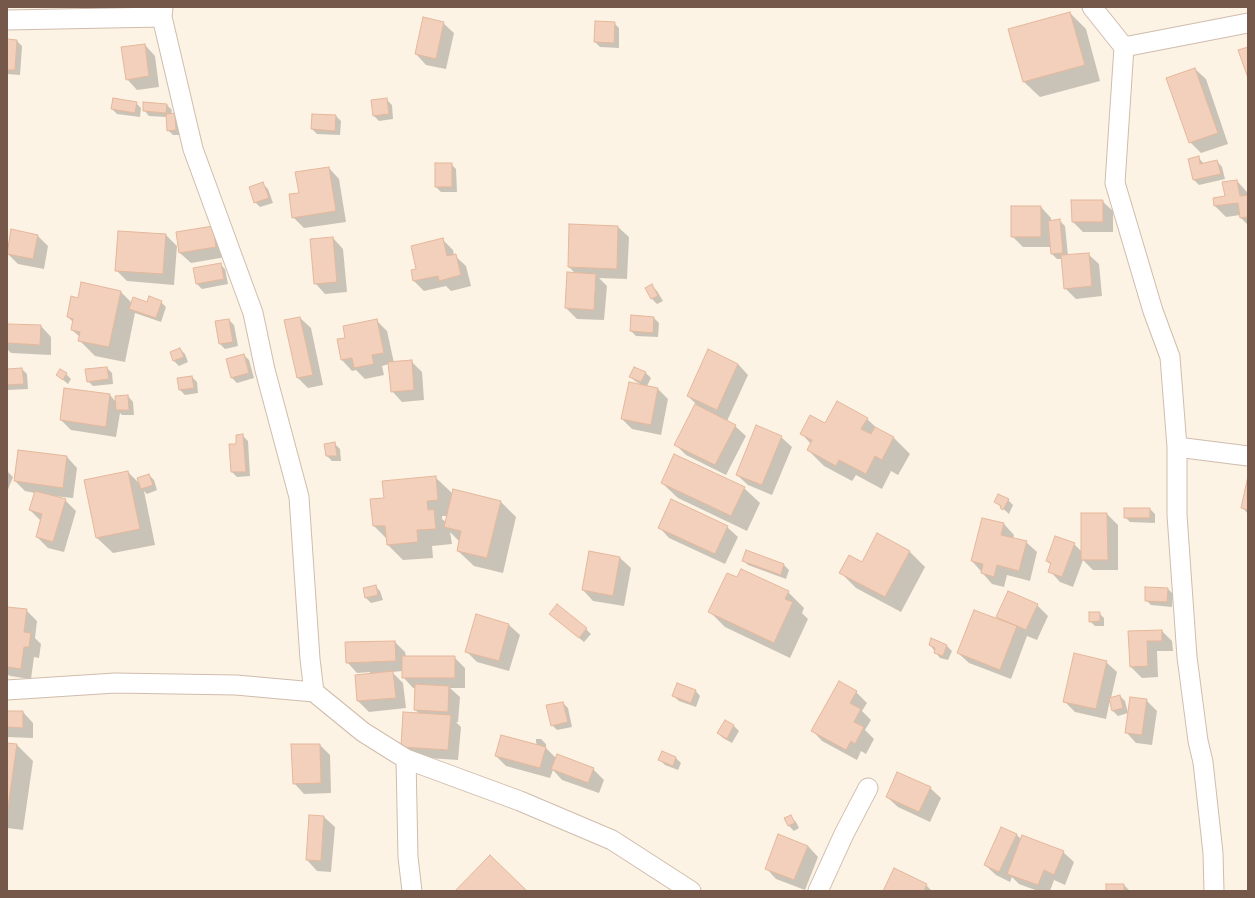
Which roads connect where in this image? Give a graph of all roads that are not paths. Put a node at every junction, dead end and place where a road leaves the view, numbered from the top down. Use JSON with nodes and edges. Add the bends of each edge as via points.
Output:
{"nodes":[{"id":1,"x":1092,"y":7,"type":"edge"},
{"id":2,"x":163,"y":12,"type":"edge"},
{"id":3,"x":7,"y":20,"type":"edge"},
{"id":4,"x":1248,"y":23,"type":"edge"},
{"id":5,"x":1124,"y":47,"type":"junction"},
{"id":6,"x":1177,"y":447,"type":"junction"},
{"id":7,"x":1248,"y":456,"type":"edge"},
{"id":8,"x":7,"y":690,"type":"edge"},
{"id":9,"x":314,"y":692,"type":"junction"},
{"id":10,"x":406,"y":759,"type":"junction"},
{"id":11,"x":868,"y":788,"type":"dead end"},
{"id":12,"x":412,"y":891,"type":"edge"},
{"id":13,"x":691,"y":891,"type":"edge"},
{"id":14,"x":818,"y":891,"type":"edge"},
{"id":15,"x":1214,"y":891,"type":"edge"}],
"edges":[{"from":1,"to":5,"type":"street"},
{"from":2,"to":3,"type":"street"},
{"from":2,"to":9,"type":"street","via":[[193,149],[253,313],[264,370],[299,496]]},
{"from":4,"to":5,"type":"street"},
{"from":5,"to":6,"type":"street","via":[[1115,182],[1153,311],[1170,357]]},
{"from":6,"to":7,"type":"street"},
{"from":6,"to":15,"type":"street","via":[[1177,515],[1187,657],[1214,853]]},
{"from":8,"to":9,"type":"street","via":[[115,683],[236,685]]},
{"from":9,"to":10,"type":"street","via":[[363,732]]},
{"from":10,"to":12,"type":"street","via":[[408,857]]},
{"from":10,"to":13,"type":"street","via":[[520,801],[612,840]]},
{"from":11,"to":14,"type":"street"}]}
